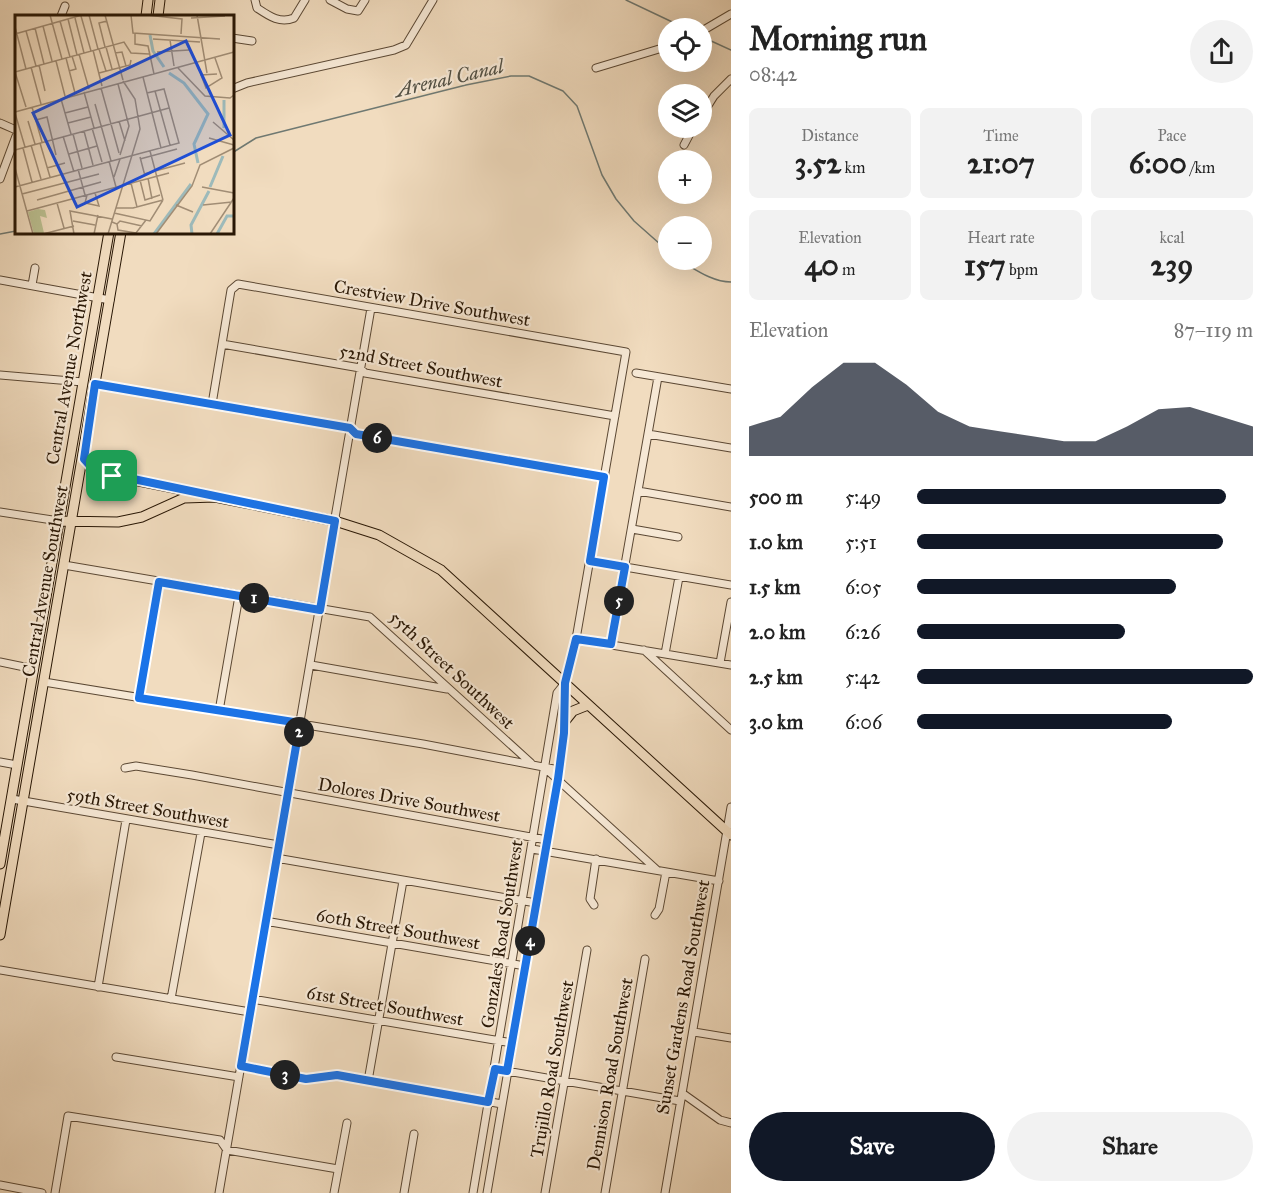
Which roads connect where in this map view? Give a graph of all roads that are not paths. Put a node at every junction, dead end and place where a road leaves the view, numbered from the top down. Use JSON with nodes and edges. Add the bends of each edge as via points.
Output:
{"nodes":[{"id":1,"x":148,"y":0,"type":"edge"},
{"id":2,"x":160,"y":0,"type":"edge"},
{"id":3,"x":255,"y":0,"type":"edge"},
{"id":4,"x":305,"y":0,"type":"edge"},
{"id":5,"x":330,"y":0,"type":"edge"},
{"id":6,"x":365,"y":0,"type":"edge"},
{"id":7,"x":433,"y":0,"type":"edge"},
{"id":8,"x":65,"y":6,"type":"dead end"},
{"id":9,"x":61,"y":15,"type":"edge"},
{"id":10,"x":146,"y":15,"type":"edge"},
{"id":11,"x":158,"y":15,"type":"edge"},
{"id":12,"x":731,"y":15,"type":"edge"},
{"id":13,"x":712,"y":25,"type":"edge"},
{"id":14,"x":234,"y":39,"type":"edge"},
{"id":15,"x":252,"y":41,"type":"dead end"},
{"id":16,"x":658,"y":49,"type":"edge"},
{"id":17,"x":596,"y":68,"type":"dead end"},
{"id":18,"x":731,"y":79,"type":"edge"},
{"id":19,"x":234,"y":88,"type":"edge"},
{"id":20,"x":712,"y":99,"type":"edge"},
{"id":21,"x":0,"y":123,"type":"edge"},
{"id":22,"x":15,"y":130,"type":"edge"},
{"id":23,"x":688,"y":138,"type":"edge"},
{"id":24,"x":15,"y":139,"type":"edge"},
{"id":25,"x":684,"y":145,"type":"dead end"},
{"id":26,"x":0,"y":179,"type":"edge"},
{"id":27,"x":109,"y":234,"type":"edge"},
{"id":28,"x":121,"y":234,"type":"edge"},
{"id":29,"x":34,"y":268,"type":"dead end"},
{"id":30,"x":0,"y":280,"type":"edge"},
{"id":31,"x":32,"y":285,"type":"junction"},
{"id":32,"x":96,"y":297,"type":"junction"},
{"id":33,"x":110,"y":300,"type":"junction"},
{"id":34,"x":371,"y":308,"type":"junction"},
{"id":35,"x":222,"y":344,"type":"junction"},
{"id":36,"x":626,"y":352,"type":"joint"},
{"id":37,"x":360,"y":368,"type":"junction"},
{"id":38,"x":636,"y":373,"type":"dead end"},
{"id":39,"x":0,"y":375,"type":"edge"},
{"id":40,"x":658,"y":377,"type":"junction"},
{"id":41,"x":83,"y":382,"type":"junction"},
{"id":42,"x":95,"y":384,"type":"junction"},
{"id":43,"x":731,"y":389,"type":"edge"},
{"id":44,"x":212,"y":404,"type":"junction"},
{"id":45,"x":615,"y":416,"type":"junction"},
{"id":46,"x":350,"y":428,"type":"junction"},
{"id":47,"x":648,"y":434,"type":"junction"},
{"id":48,"x":731,"y":448,"type":"edge"},
{"id":49,"x":84,"y":459,"type":"junction"},
{"id":50,"x":604,"y":477,"type":"junction"},
{"id":51,"x":638,"y":491,"type":"junction"},
{"id":52,"x":215,"y":497,"type":"junction"},
{"id":53,"x":731,"y":507,"type":"edge"},
{"id":54,"x":0,"y":512,"type":"edge"},
{"id":55,"x":59,"y":521,"type":"junction"},
{"id":56,"x":335,"y":521,"type":"junction"},
{"id":57,"x":73,"y":522,"type":"junction"},
{"id":58,"x":632,"y":529,"type":"junction"},
{"id":59,"x":678,"y":537,"type":"dead end"},
{"id":60,"x":590,"y":561,"type":"junction"},
{"id":61,"x":64,"y":565,"type":"junction"},
{"id":62,"x":625,"y":567,"type":"junction"},
{"id":63,"x":679,"y":577,"type":"junction"},
{"id":64,"x":159,"y":582,"type":"junction"},
{"id":65,"x":731,"y":585,"type":"edge"},
{"id":66,"x":238,"y":596,"type":"junction"},
{"id":67,"x":731,"y":602,"type":"edge"},
{"id":68,"x":320,"y":610,"type":"junction"},
{"id":69,"x":576,"y":639,"type":"junction"},
{"id":70,"x":611,"y":644,"type":"junction"},
{"id":71,"x":644,"y":650,"type":"junction"},
{"id":72,"x":665,"y":654,"type":"junction"},
{"id":73,"x":0,"y":662,"type":"edge"},
{"id":74,"x":720,"y":663,"type":"junction"},
{"id":75,"x":311,"y":665,"type":"junction"},
{"id":76,"x":731,"y":665,"type":"edge"},
{"id":77,"x":34,"y":669,"type":"junction"},
{"id":78,"x":44,"y":682,"type":"junction"},
{"id":79,"x":565,"y":683,"type":"junction"},
{"id":80,"x":449,"y":689,"type":"junction"},
{"id":81,"x":139,"y":698,"type":"junction"},
{"id":82,"x":588,"y":705,"type":"junction"},
{"id":83,"x":219,"y":711,"type":"junction"},
{"id":84,"x":565,"y":721,"type":"junction"},
{"id":85,"x":300,"y":723,"type":"junction"},
{"id":86,"x":731,"y":730,"type":"edge"},
{"id":87,"x":0,"y":762,"type":"edge"},
{"id":88,"x":531,"y":763,"type":"junction"},
{"id":89,"x":17,"y":765,"type":"junction"},
{"id":90,"x":125,"y":768,"type":"dead end"},
{"id":91,"x":546,"y":768,"type":"junction"},
{"id":92,"x":559,"y":770,"type":"junction"},
{"id":93,"x":558,"y":779,"type":"junction"},
{"id":94,"x":288,"y":794,"type":"junction"},
{"id":95,"x":12,"y":799,"type":"junction"},
{"id":96,"x":25,"y":801,"type":"junction"},
{"id":97,"x":731,"y":807,"type":"edge"},
{"id":98,"x":126,"y":820,"type":"junction"},
{"id":99,"x":201,"y":833,"type":"junction"},
{"id":100,"x":729,"y":833,"type":"edge"},
{"id":101,"x":533,"y":837,"type":"junction"},
{"id":102,"x":547,"y":840,"type":"junction"},
{"id":103,"x":279,"y":845,"type":"junction"},
{"id":104,"x":532,"y":849,"type":"junction"},
{"id":105,"x":545,"y":851,"type":"junction"},
{"id":106,"x":276,"y":858,"type":"junction"},
{"id":107,"x":596,"y":859,"type":"junction"},
{"id":108,"x":0,"y":864,"type":"edge"},
{"id":109,"x":657,"y":870,"type":"junction"},
{"id":110,"x":666,"y":872,"type":"junction"},
{"id":111,"x":403,"y":881,"type":"junction"},
{"id":112,"x":719,"y":882,"type":"junction"},
{"id":113,"x":523,"y":901,"type":"junction"},
{"id":114,"x":536,"y":903,"type":"junction"},
{"id":115,"x":594,"y":905,"type":"dead end"},
{"id":116,"x":655,"y":915,"type":"dead end"},
{"id":117,"x":266,"y":921,"type":"junction"},
{"id":118,"x":0,"y":935,"type":"edge"},
{"id":119,"x":392,"y":943,"type":"junction"},
{"id":120,"x":587,"y":950,"type":"dead end"},
{"id":121,"x":645,"y":959,"type":"dead end"},
{"id":122,"x":512,"y":964,"type":"junction"},
{"id":123,"x":525,"y":966,"type":"junction"},
{"id":124,"x":0,"y":970,"type":"edge"},
{"id":125,"x":98,"y":987,"type":"junction"},
{"id":126,"x":171,"y":999,"type":"junction"},
{"id":127,"x":252,"y":999,"type":"junction"},
{"id":128,"x":250,"y":1012,"type":"junction"},
{"id":129,"x":379,"y":1020,"type":"junction"},
{"id":130,"x":694,"y":1032,"type":"junction"},
{"id":131,"x":731,"y":1038,"type":"edge"},
{"id":132,"x":499,"y":1041,"type":"junction"},
{"id":133,"x":512,"y":1043,"type":"junction"},
{"id":134,"x":116,"y":1057,"type":"dead end"},
{"id":135,"x":241,"y":1066,"type":"junction"},
{"id":136,"x":495,"y":1069,"type":"junction"},
{"id":137,"x":507,"y":1071,"type":"junction"},
{"id":138,"x":239,"y":1077,"type":"junction"},
{"id":139,"x":368,"y":1081,"type":"junction"},
{"id":140,"x":566,"y":1081,"type":"junction"},
{"id":141,"x":623,"y":1091,"type":"junction"},
{"id":142,"x":681,"y":1097,"type":"junction"},
{"id":143,"x":488,"y":1102,"type":"junction"},
{"id":144,"x":502,"y":1104,"type":"junction"},
{"id":145,"x":347,"y":1123,"type":"dead end"},
{"id":146,"x":730,"y":1124,"type":"edge"},
{"id":147,"x":414,"y":1134,"type":"dead end"},
{"id":148,"x":227,"y":1150,"type":"junction"},
{"id":149,"x":338,"y":1169,"type":"junction"},
{"id":150,"x":0,"y":1185,"type":"edge"},
{"id":151,"x":42,"y":1193,"type":"edge"},
{"id":152,"x":54,"y":1193,"type":"edge"},
{"id":153,"x":219,"y":1193,"type":"edge"},
{"id":154,"x":334,"y":1193,"type":"edge"},
{"id":155,"x":404,"y":1193,"type":"edge"},
{"id":156,"x":473,"y":1193,"type":"edge"},
{"id":157,"x":487,"y":1193,"type":"edge"},
{"id":158,"x":545,"y":1193,"type":"edge"},
{"id":159,"x":605,"y":1193,"type":"edge"},
{"id":160,"x":665,"y":1193,"type":"edge"}],
"edges":[{"from":1,"to":10,"type":"main road"},
{"from":2,"to":11,"type":"main road"},
{"from":3,"to":4,"type":"street","via":[[257,9],[283,20],[294,18]]},
{"from":5,"to":6,"type":"street","via":[[353,11],[358,11]]},
{"from":7,"to":19,"type":"street","via":[[406,45]]},
{"from":8,"to":9,"type":"street"},
{"from":12,"to":13,"type":"street"},
{"from":14,"to":15,"type":"street"},
{"from":16,"to":17,"type":"street"},
{"from":18,"to":20,"type":"street"},
{"from":21,"to":22,"type":"street"},
{"from":23,"to":25,"type":"street"},
{"from":24,"to":26,"type":"street"},
{"from":27,"to":32,"type":"main road","name":"Central Avenue Northwest"},
{"from":28,"to":33,"type":"main road","name":"Central Avenue Southwest"},
{"from":29,"to":31,"type":"street"},
{"from":30,"to":31,"type":"street"},
{"from":31,"to":32,"type":"street"},
{"from":32,"to":33,"type":"street"},
{"from":32,"to":41,"type":"main road","name":"Central Avenue Northwest"},
{"from":33,"to":42,"type":"main road","name":"Central Avenue Southwest"},
{"from":34,"to":35,"type":"street","name":"Crestview Drive Southwest","via":[[233,285]]},
{"from":34,"to":36,"type":"street","name":"Crestview Drive Southwest"},
{"from":34,"to":37,"type":"street"},
{"from":35,"to":37,"type":"street","name":"52nd Street Southwest"},
{"from":35,"to":44,"type":"street"},
{"from":36,"to":45,"type":"street","name":"Gonzales Road Southwest"},
{"from":37,"to":45,"type":"street","name":"52nd Street Southwest","via":[[365,373]]},
{"from":37,"to":46,"type":"street"},
{"from":38,"to":40,"type":"street"},
{"from":39,"to":41,"type":"street"},
{"from":40,"to":43,"type":"street"},
{"from":40,"to":47,"type":"street"},
{"from":41,"to":55,"type":"main road","name":"Central Avenue Northwest"},
{"from":42,"to":44,"type":"street"},
{"from":42,"to":49,"type":"main road","name":"Central Avenue Southwest"},
{"from":44,"to":46,"type":"street"},
{"from":45,"to":50,"type":"street","name":"Gonzales Road Southwest"},
{"from":46,"to":50,"type":"street","via":[[356,434]]},
{"from":46,"to":56,"type":"street"},
{"from":47,"to":48,"type":"street"},
{"from":47,"to":51,"type":"street"},
{"from":49,"to":52,"type":"main road","via":[[99,474]]},
{"from":49,"to":57,"type":"main road","name":"Central Avenue Southwest"},
{"from":50,"to":60,"type":"street","name":"Gonzales Road Southwest"},
{"from":51,"to":53,"type":"street"},
{"from":51,"to":58,"type":"street"},
{"from":52,"to":56,"type":"main road"},
{"from":52,"to":57,"type":"main road","via":[[184,498],[142,517],[118,522]]},
{"from":54,"to":55,"type":"street"},
{"from":55,"to":57,"type":"main road"},
{"from":55,"to":77,"type":"main road","name":"Central Avenue Northwest"},
{"from":56,"to":68,"type":"street"},
{"from":56,"to":79,"type":"main road","via":[[379,535],[441,570]]},
{"from":57,"to":61,"type":"main road","name":"Central Avenue Southwest"},
{"from":58,"to":59,"type":"street"},
{"from":58,"to":62,"type":"street"},
{"from":60,"to":62,"type":"street"},
{"from":60,"to":69,"type":"street","name":"Gonzales Road Southwest"},
{"from":61,"to":64,"type":"street","name":"55th Street Southwest"},
{"from":61,"to":78,"type":"main road","name":"Central Avenue Southwest"},
{"from":62,"to":63,"type":"street"},
{"from":62,"to":70,"type":"street"},
{"from":63,"to":65,"type":"street"},
{"from":63,"to":72,"type":"street"},
{"from":64,"to":66,"type":"street","name":"55th Street Southwest"},
{"from":64,"to":81,"type":"street"},
{"from":66,"to":68,"type":"street","name":"55th Street Southwest"},
{"from":66,"to":83,"type":"street"},
{"from":67,"to":74,"type":"street"},
{"from":68,"to":75,"type":"street"},
{"from":68,"to":80,"type":"street","name":"55th Street Southwest","via":[[370,617]]},
{"from":69,"to":70,"type":"street"},
{"from":69,"to":79,"type":"street","name":"Gonzales Road Southwest"},
{"from":70,"to":71,"type":"street"},
{"from":71,"to":72,"type":"street"},
{"from":71,"to":86,"type":"street"},
{"from":72,"to":74,"type":"street"},
{"from":73,"to":77,"type":"street"},
{"from":74,"to":76,"type":"street"},
{"from":75,"to":80,"type":"street"},
{"from":75,"to":85,"type":"street"},
{"from":77,"to":89,"type":"main road","name":"Central Avenue Northwest"},
{"from":78,"to":81,"type":"street"},
{"from":78,"to":96,"type":"main road","name":"Central Avenue Southwest"},
{"from":79,"to":82,"type":"main road"},
{"from":79,"to":84,"type":"street","name":"Gonzales Road Southwest"},
{"from":79,"to":91,"type":"street","name":"Gonzales Road Southwest","via":[[558,693]]},
{"from":80,"to":88,"type":"street","name":"55th Street Southwest"},
{"from":81,"to":83,"type":"street"},
{"from":82,"to":84,"type":"main road","via":[[573,711]]},
{"from":82,"to":100,"type":"main road"},
{"from":83,"to":85,"type":"street"},
{"from":84,"to":92,"type":"street","name":"Gonzales Road Southwest"},
{"from":85,"to":88,"type":"street"},
{"from":85,"to":94,"type":"street"},
{"from":87,"to":89,"type":"street"},
{"from":88,"to":91,"type":"street"},
{"from":89,"to":95,"type":"main road","name":"Central Avenue Northwest"},
{"from":90,"to":94,"type":"street","name":"Dolores Drive Southwest","via":[[136,766]]},
{"from":91,"to":92,"type":"street"},
{"from":91,"to":93,"type":"street"},
{"from":91,"to":101,"type":"street","name":"Gonzales Road Southwest"},
{"from":92,"to":93,"type":"street","name":"Gonzales Road Southwest"},
{"from":93,"to":102,"type":"street","name":"Gonzales Road Southwest"},
{"from":93,"to":109,"type":"street"},
{"from":94,"to":101,"type":"street","name":"Dolores Drive Southwest"},
{"from":94,"to":103,"type":"street"},
{"from":95,"to":96,"type":"street","name":"59th Street Southwest"},
{"from":95,"to":108,"type":"main road","name":"Central Avenue Northwest"},
{"from":96,"to":98,"type":"street","name":"59th Street Southwest"},
{"from":96,"to":118,"type":"main road","name":"Central Avenue Southwest"},
{"from":97,"to":100,"type":"street","name":"Sunset Gardens Road Southwest"},
{"from":98,"to":99,"type":"street","name":"59th Street Southwest"},
{"from":98,"to":125,"type":"street"},
{"from":99,"to":103,"type":"street","name":"59th Street Southwest"},
{"from":99,"to":126,"type":"street"},
{"from":100,"to":112,"type":"street","name":"Sunset Gardens Road Southwest"},
{"from":101,"to":102,"type":"street","name":"Dolores Drive Southwest"},
{"from":101,"to":104,"type":"street","name":"Gonzales Road Southwest"},
{"from":102,"to":105,"type":"street","name":"Gonzales Road Southwest"},
{"from":103,"to":106,"type":"street"},
{"from":104,"to":105,"type":"street"},
{"from":104,"to":113,"type":"street","name":"Gonzales Road Southwest"},
{"from":105,"to":107,"type":"street"},
{"from":105,"to":114,"type":"street","name":"Gonzales Road Southwest"},
{"from":106,"to":111,"type":"street"},
{"from":106,"to":117,"type":"street"},
{"from":107,"to":109,"type":"street"},
{"from":107,"to":115,"type":"street","via":[[590,899]]},
{"from":109,"to":110,"type":"street"},
{"from":110,"to":112,"type":"street"},
{"from":110,"to":116,"type":"street"},
{"from":111,"to":113,"type":"street"},
{"from":111,"to":119,"type":"street"},
{"from":112,"to":130,"type":"street","name":"Sunset Gardens Road Southwest"},
{"from":113,"to":114,"type":"street"},
{"from":113,"to":122,"type":"street","name":"Gonzales Road Southwest"},
{"from":114,"to":123,"type":"street","name":"Gonzales Road Southwest"},
{"from":117,"to":119,"type":"street","name":"60th Street Southwest"},
{"from":117,"to":127,"type":"street"},
{"from":119,"to":122,"type":"street","name":"60th Street Southwest"},
{"from":119,"to":129,"type":"street"},
{"from":120,"to":140,"type":"street","name":"Trujillo Road Southwest"},
{"from":121,"to":141,"type":"street","name":"Dennison Road Southwest"},
{"from":122,"to":123,"type":"street","name":"60th Street Southwest"},
{"from":122,"to":132,"type":"street","name":"Gonzales Road Southwest"},
{"from":123,"to":133,"type":"street","name":"Gonzales Road Southwest"},
{"from":124,"to":125,"type":"street"},
{"from":125,"to":126,"type":"street"},
{"from":126,"to":128,"type":"street"},
{"from":127,"to":128,"type":"street"},
{"from":127,"to":129,"type":"street","name":"61st Street Southwest"},
{"from":128,"to":135,"type":"street"},
{"from":129,"to":132,"type":"street","name":"61st Street Southwest"},
{"from":129,"to":139,"type":"street"},
{"from":130,"to":131,"type":"street"},
{"from":130,"to":142,"type":"street","name":"Sunset Gardens Road Southwest"},
{"from":132,"to":133,"type":"street","name":"61st Street Southwest"},
{"from":132,"to":136,"type":"street","name":"Gonzales Road Southwest"},
{"from":133,"to":137,"type":"street","name":"Gonzales Road Southwest"},
{"from":134,"to":138,"type":"street"},
{"from":135,"to":138,"type":"street"},
{"from":135,"to":139,"type":"street","via":[[306,1079],[337,1075]]},
{"from":136,"to":137,"type":"street"},
{"from":136,"to":143,"type":"street","name":"Gonzales Road Southwest"},
{"from":137,"to":140,"type":"street"},
{"from":137,"to":144,"type":"street","name":"Gonzales Road Southwest"},
{"from":138,"to":148,"type":"street"},
{"from":139,"to":143,"type":"street"},
{"from":140,"to":141,"type":"street"},
{"from":140,"to":158,"type":"street","name":"Trujillo Road Southwest"},
{"from":141,"to":142,"type":"street"},
{"from":141,"to":159,"type":"street","name":"Dennison Road Southwest"},
{"from":142,"to":146,"type":"street"},
{"from":142,"to":160,"type":"street","name":"Sunset Gardens Road Southwest"},
{"from":143,"to":144,"type":"street"},
{"from":143,"to":156,"type":"street","name":"Gonzales Road Southwest"},
{"from":144,"to":157,"type":"street","name":"Gonzales Road Southwest"},
{"from":145,"to":149,"type":"street"},
{"from":147,"to":155,"type":"street"},
{"from":148,"to":149,"type":"street"},
{"from":148,"to":152,"type":"street","via":[[220,1140],[68,1116]]},
{"from":148,"to":153,"type":"street"},
{"from":149,"to":154,"type":"street"},
{"from":150,"to":151,"type":"street"}]}
